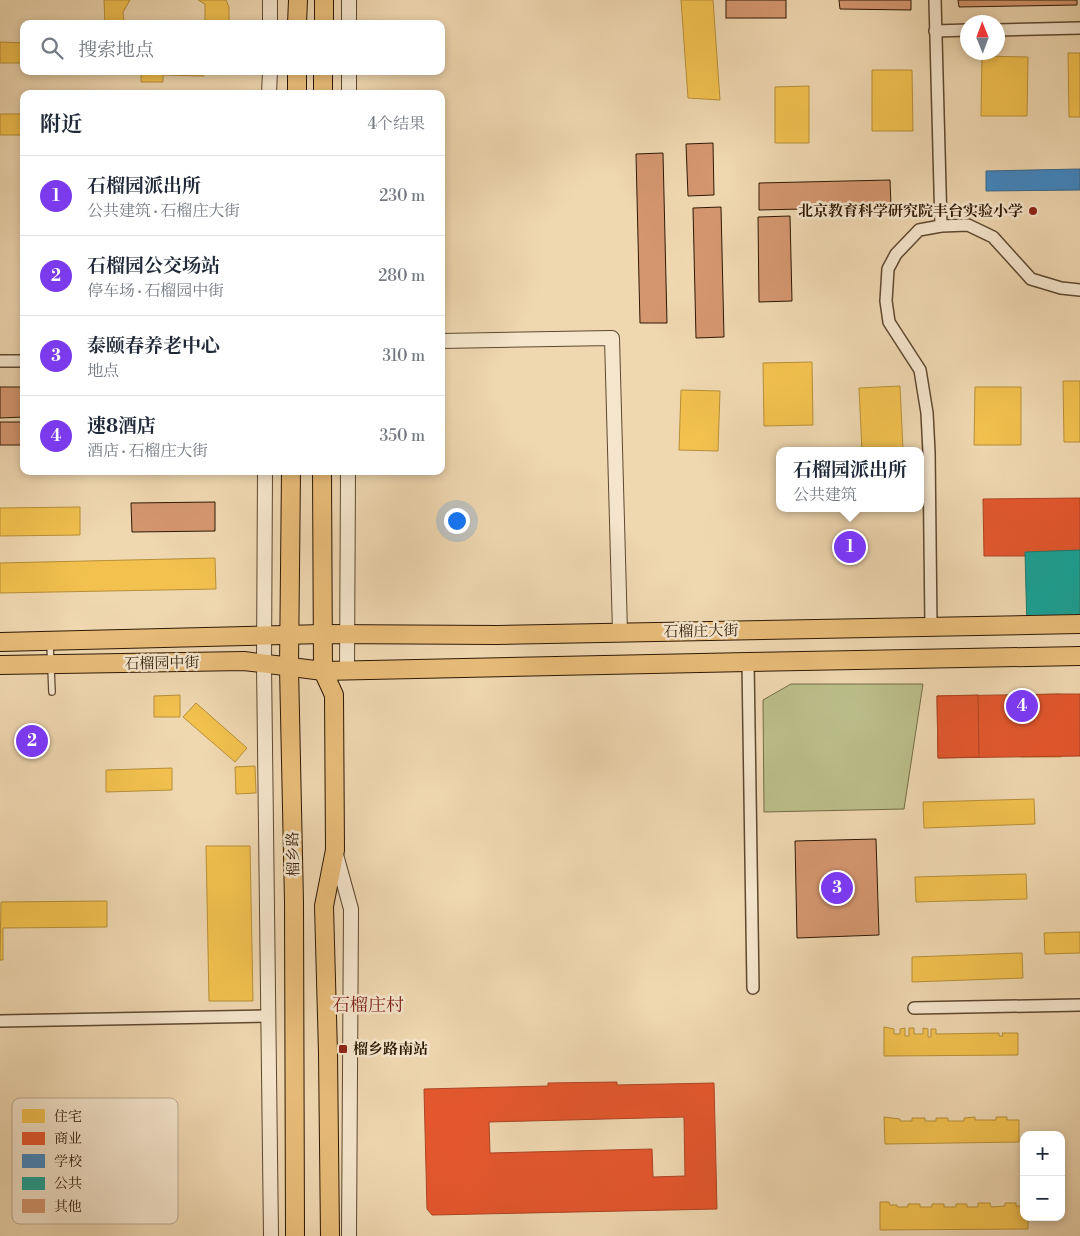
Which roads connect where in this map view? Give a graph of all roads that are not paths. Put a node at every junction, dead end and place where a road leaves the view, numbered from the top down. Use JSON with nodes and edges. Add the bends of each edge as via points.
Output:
{"nodes":[{"id":1,"x":270,"y":0,"type":"edge"},
{"id":2,"x":298,"y":0,"type":"edge"},
{"id":3,"x":324,"y":0,"type":"edge"},
{"id":4,"x":349,"y":0,"type":"edge"},
{"id":5,"x":935,"y":0,"type":"edge"},
{"id":6,"x":270,"y":20,"type":"edge"},
{"id":7,"x":298,"y":20,"type":"edge"},
{"id":8,"x":324,"y":20,"type":"edge"},
{"id":9,"x":349,"y":20,"type":"edge"},
{"id":10,"x":1080,"y":28,"type":"edge"},
{"id":11,"x":960,"y":30,"type":"edge"},
{"id":12,"x":1005,"y":30,"type":"edge"},
{"id":13,"x":935,"y":31,"type":"junction"},
{"id":14,"x":270,"y":75,"type":"edge"},
{"id":15,"x":297,"y":75,"type":"edge"},
{"id":16,"x":324,"y":75,"type":"edge"},
{"id":17,"x":349,"y":75,"type":"edge"},
{"id":18,"x":269,"y":90,"type":"edge"},
{"id":19,"x":296,"y":90,"type":"edge"},
{"id":20,"x":323,"y":90,"type":"edge"},
{"id":21,"x":349,"y":90,"type":"edge"},
{"id":22,"x":941,"y":226,"type":"junction"},
{"id":23,"x":1080,"y":290,"type":"edge"},
{"id":24,"x":445,"y":341,"type":"edge"},
{"id":25,"x":0,"y":361,"type":"edge"},
{"id":26,"x":20,"y":361,"type":"edge"},
{"id":27,"x":265,"y":475,"type":"edge"},
{"id":28,"x":291,"y":475,"type":"edge"},
{"id":29,"x":322,"y":475,"type":"edge"},
{"id":30,"x":348,"y":475,"type":"edge"},
{"id":31,"x":1080,"y":624,"type":"edge"},
{"id":32,"x":931,"y":626,"type":"junction"},
{"id":33,"x":620,"y":632,"type":"junction"},
{"id":34,"x":323,"y":634,"type":"junction"},
{"id":35,"x":264,"y":635,"type":"junction"},
{"id":36,"x":289,"y":635,"type":"junction"},
{"id":37,"x":347,"y":635,"type":"junction"},
{"id":38,"x":50,"y":640,"type":"junction"},
{"id":39,"x":0,"y":642,"type":"edge"},
{"id":40,"x":1080,"y":656,"type":"edge"},
{"id":41,"x":748,"y":662,"type":"junction"},
{"id":42,"x":51,"y":664,"type":"junction"},
{"id":43,"x":264,"y":664,"type":"junction"},
{"id":44,"x":0,"y":665,"type":"edge"},
{"id":45,"x":289,"y":666,"type":"junction"},
{"id":46,"x":323,"y":671,"type":"junction"},
{"id":47,"x":347,"y":671,"type":"junction"},
{"id":48,"x":52,"y":692,"type":"dead end"},
{"id":49,"x":335,"y":850,"type":"junction"},
{"id":50,"x":753,"y":988,"type":"dead end"},
{"id":51,"x":1080,"y":1004,"type":"edge"},
{"id":52,"x":914,"y":1008,"type":"dead end"},
{"id":53,"x":268,"y":1016,"type":"junction"},
{"id":54,"x":0,"y":1020,"type":"edge"},
{"id":55,"x":271,"y":1236,"type":"edge"},
{"id":56,"x":295,"y":1236,"type":"edge"},
{"id":57,"x":330,"y":1236,"type":"edge"},
{"id":58,"x":349,"y":1236,"type":"edge"}],
"edges":[{"from":1,"to":6,"type":"street"},
{"from":2,"to":7,"type":"main road"},
{"from":3,"to":8,"type":"main road"},
{"from":4,"to":9,"type":"street"},
{"from":5,"to":13,"type":"street"},
{"from":10,"to":12,"type":"street"},
{"from":11,"to":13,"type":"street"},
{"from":13,"to":22,"type":"street"},
{"from":14,"to":18,"type":"street"},
{"from":15,"to":19,"type":"main road"},
{"from":16,"to":20,"type":"main road"},
{"from":17,"to":21,"type":"street"},
{"from":22,"to":23,"type":"street","via":[[968,225],[993,237],[1031,279]]},
{"from":22,"to":32,"type":"street","via":[[919,230],[896,254],[888,269],[886,301],[889,322],[920,370],[927,413]]},
{"from":24,"to":33,"type":"street","via":[[612,338]]},
{"from":25,"to":26,"type":"street"},
{"from":27,"to":35,"type":"street","name":"榴乡路"},
{"from":28,"to":36,"type":"main road","name":"榴乡路"},
{"from":29,"to":34,"type":"main road"},
{"from":30,"to":37,"type":"street"},
{"from":31,"to":32,"type":"main road","name":"石榴庄大街"},
{"from":32,"to":33,"type":"main road","name":"石榴庄大街"},
{"from":33,"to":37,"type":"main road","name":"石榴庄大街"},
{"from":34,"to":36,"type":"main road","name":"石榴园中街"},
{"from":34,"to":37,"type":"main road","name":"石榴庄大街"},
{"from":34,"to":46,"type":"main road"},
{"from":35,"to":36,"type":"main road","name":"石榴园中街"},
{"from":35,"to":38,"type":"main road","name":"石榴园中街"},
{"from":35,"to":43,"type":"street","name":"榴乡路"},
{"from":36,"to":45,"type":"main road","name":"榴乡路"},
{"from":37,"to":47,"type":"street"},
{"from":38,"to":39,"type":"main road","name":"石榴园中街"},
{"from":38,"to":42,"type":"lane"},
{"from":40,"to":41,"type":"main road","name":"石榴庄大街"},
{"from":41,"to":47,"type":"main road","name":"石榴庄大街"},
{"from":41,"to":50,"type":"street"},
{"from":42,"to":43,"type":"main road","name":"石榴园中街"},
{"from":42,"to":44,"type":"main road","name":"石榴园中街"},
{"from":42,"to":48,"type":"lane"},
{"from":43,"to":45,"type":"main road","name":"石榴园中街"},
{"from":43,"to":53,"type":"street","name":"榴乡路"},
{"from":45,"to":46,"type":"main road","name":"石榴园中街"},
{"from":45,"to":56,"type":"main road","name":"榴乡路","via":[[294,902]]},
{"from":46,"to":47,"type":"main road","name":"石榴庄大街"},
{"from":46,"to":49,"type":"main road","via":[[334,695]]},
{"from":49,"to":57,"type":"main road","via":[[324,906]]},
{"from":49,"to":58,"type":"street","via":[[351,909]]},
{"from":51,"to":52,"type":"street"},
{"from":53,"to":54,"type":"street"},
{"from":53,"to":55,"type":"street","name":"榴乡路"}]}
